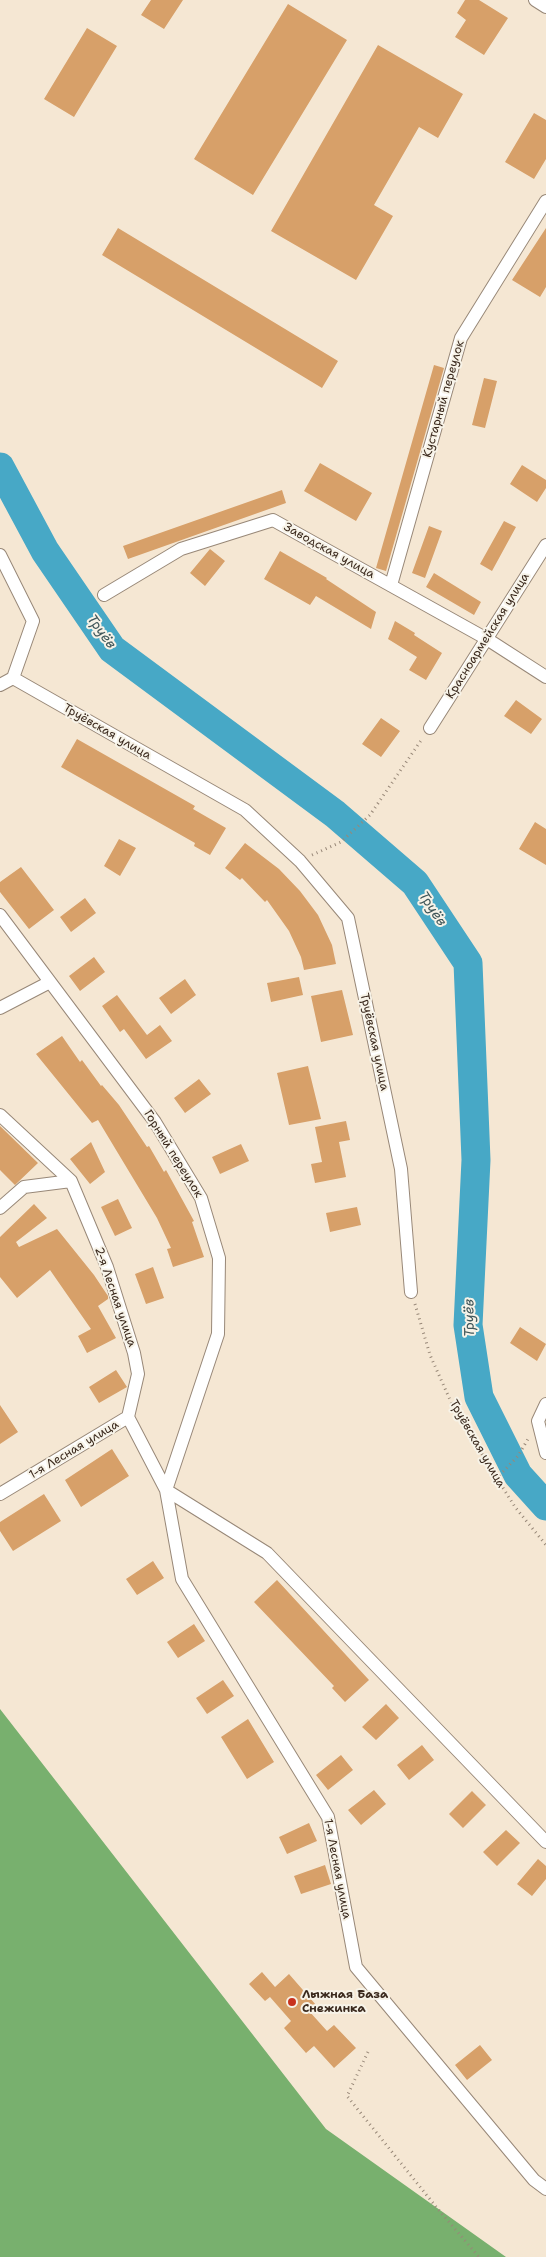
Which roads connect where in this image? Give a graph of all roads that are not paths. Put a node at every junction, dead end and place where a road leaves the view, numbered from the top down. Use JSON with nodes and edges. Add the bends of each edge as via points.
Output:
{"nodes":[{"id":1,"x":535,"y":0,"type":"edge"},
{"id":2,"x":546,"y":7,"type":"edge"},
{"id":3,"x":546,"y":201,"type":"edge"},
{"id":4,"x":546,"y":545,"type":"edge"},
{"id":5,"x":0,"y":555,"type":"edge"},
{"id":6,"x":391,"y":585,"type":"junction"},
{"id":7,"x":104,"y":595,"type":"dead end"},
{"id":8,"x":487,"y":639,"type":"junction"},
{"id":9,"x":546,"y":676,"type":"edge"},
{"id":10,"x":13,"y":678,"type":"junction"},
{"id":11,"x":0,"y":685,"type":"edge"},
{"id":12,"x":430,"y":728,"type":"road end"},
{"id":13,"x":0,"y":915,"type":"edge"},
{"id":14,"x":50,"y":982,"type":"junction"},
{"id":15,"x":0,"y":1008,"type":"edge"},
{"id":16,"x":0,"y":1115,"type":"edge"},
{"id":17,"x":71,"y":1181,"type":"junction"},
{"id":18,"x":0,"y":1208,"type":"edge"},
{"id":19,"x":411,"y":1292,"type":"road end"},
{"id":20,"x":546,"y":1404,"type":"edge"},
{"id":21,"x":128,"y":1417,"type":"junction"},
{"id":22,"x":546,"y":1453,"type":"edge"},
{"id":23,"x":166,"y":1490,"type":"junction"},
{"id":24,"x":0,"y":1494,"type":"edge"},
{"id":25,"x":546,"y":1842,"type":"edge"},
{"id":26,"x":546,"y":2189,"type":"edge"}],
"edges":[{"from":1,"to":2,"type":"street"},
{"from":3,"to":6,"type":"street","name":"Кустарный переулок","via":[[461,338]]},
{"from":4,"to":8,"type":"street","name":"Красноармейская улица"},
{"from":5,"to":10,"type":"street","via":[[33,621]]},
{"from":6,"to":7,"type":"street","name":"Заводская улица","via":[[273,520],[181,549]]},
{"from":6,"to":8,"type":"street","name":"Заводская улица"},
{"from":8,"to":9,"type":"street","name":"Заводская улица"},
{"from":8,"to":12,"type":"street","name":"Красноармейская улица"},
{"from":10,"to":11,"type":"street"},
{"from":10,"to":19,"type":"street","name":"Труёвская улица","via":[[245,810],[300,861],[348,918],[402,1169]]},
{"from":13,"to":14,"type":"street","name":"Горный переулок"},
{"from":14,"to":15,"type":"street"},
{"from":14,"to":23,"type":"street","name":"Горный переулок","via":[[155,1122],[201,1198],[219,1258],[218,1334]]},
{"from":16,"to":17,"type":"street","name":"2-я Лесная улица"},
{"from":17,"to":18,"type":"street","via":[[24,1187]]},
{"from":17,"to":21,"type":"street","name":"2-я Лесная улица","via":[[107,1268],[134,1353],[138,1374]]},
{"from":20,"to":22,"type":"street","via":[[538,1422]]},
{"from":21,"to":23,"type":"street","name":"1-я Лесная улица"},
{"from":21,"to":24,"type":"street","name":"1-я Лесная улица"},
{"from":23,"to":25,"type":"street","via":[[267,1553]]},
{"from":23,"to":26,"type":"street","name":"1-я Лесная улица","via":[[182,1579],[328,1817],[356,1967],[534,2180]]}]}
